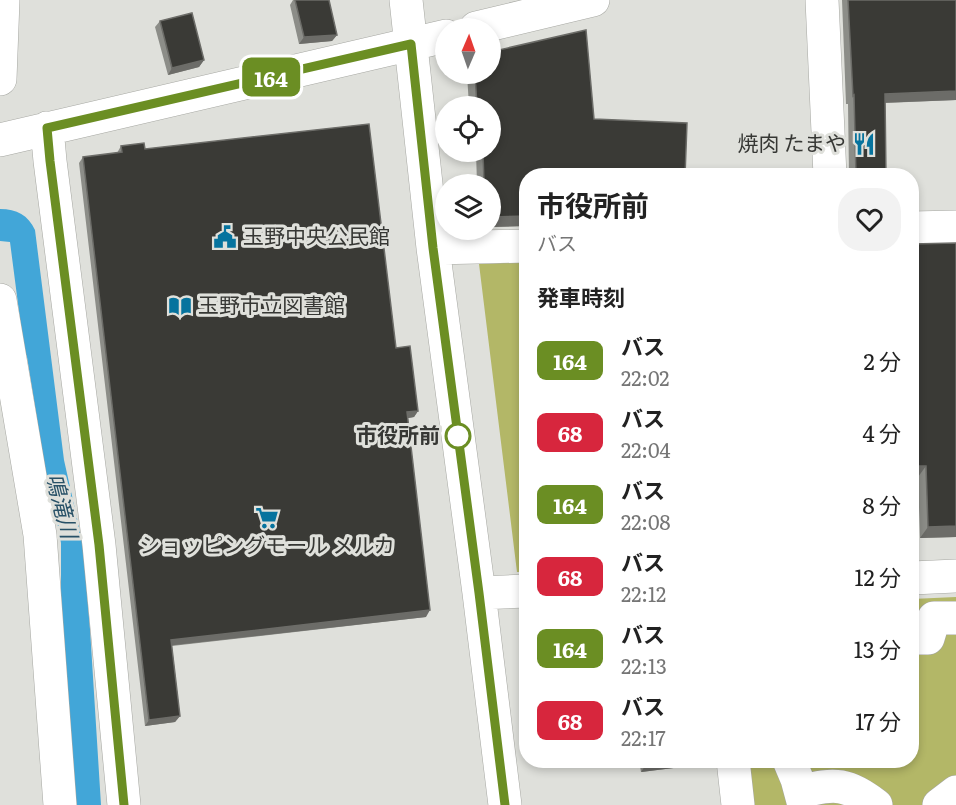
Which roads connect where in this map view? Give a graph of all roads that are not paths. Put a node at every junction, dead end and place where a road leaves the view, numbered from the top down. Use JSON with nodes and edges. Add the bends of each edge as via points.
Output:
{"nodes":[{"id":1,"x":3,"y":0,"type":"edge"},
{"id":2,"x":406,"y":0,"type":"edge"},
{"id":3,"x":592,"y":0,"type":"edge"},
{"id":4,"x":822,"y":0,"type":"edge"},
{"id":5,"x":501,"y":22,"type":"edge"},
{"id":6,"x":435,"y":39,"type":"edge"},
{"id":7,"x":411,"y":44,"type":"junction"},
{"id":8,"x":0,"y":79,"type":"edge"},
{"id":9,"x":47,"y":128,"type":"junction"},
{"id":10,"x":0,"y":140,"type":"edge"},
{"id":11,"x":830,"y":168,"type":"edge"},
{"id":12,"x":956,"y":227,"type":"edge"},
{"id":13,"x":919,"y":228,"type":"edge"},
{"id":14,"x":519,"y":246,"type":"edge"},
{"id":15,"x":433,"y":248,"type":"junction"},
{"id":16,"x":0,"y":300,"type":"edge"},
{"id":17,"x":956,"y":576,"type":"edge"},
{"id":18,"x":919,"y":578,"type":"edge"},
{"id":19,"x":519,"y":591,"type":"edge"},
{"id":20,"x":479,"y":593,"type":"junction"},
{"id":21,"x":956,"y":618,"type":"edge"},
{"id":22,"x":919,"y":638,"type":"edge"},
{"id":23,"x":734,"y":768,"type":"edge"},
{"id":24,"x":792,"y":768,"type":"edge"},
{"id":25,"x":956,"y":792,"type":"edge"},
{"id":26,"x":803,"y":798,"type":"edge"},
{"id":27,"x":60,"y":805,"type":"edge"},
{"id":28,"x":124,"y":805,"type":"edge"},
{"id":29,"x":505,"y":805,"type":"edge"},
{"id":30,"x":738,"y":805,"type":"edge"},
{"id":31,"x":876,"y":805,"type":"edge"},
{"id":32,"x":939,"y":805,"type":"edge"}],
"edges":[{"from":1,"to":8,"type":"street"},
{"from":2,"to":7,"type":"street"},
{"from":3,"to":5,"type":"street"},
{"from":4,"to":11,"type":"street"},
{"from":6,"to":7,"type":"street"},
{"from":7,"to":9,"type":"street"},
{"from":7,"to":15,"type":"street"},
{"from":9,"to":10,"type":"street"},
{"from":9,"to":28,"type":"street","via":[[99,545]]},
{"from":12,"to":13,"type":"street"},
{"from":14,"to":15,"type":"street"},
{"from":15,"to":20,"type":"street"},
{"from":16,"to":27,"type":"street","via":[[40,535]]},
{"from":17,"to":18,"type":"street"},
{"from":19,"to":20,"type":"street"},
{"from":20,"to":29,"type":"street"},
{"from":21,"to":22,"type":"street","via":[[934,618],[928,638]]},
{"from":23,"to":30,"type":"street"},
{"from":24,"to":26,"type":"street"},
{"from":25,"to":32,"type":"street"},
{"from":26,"to":31,"type":"street","via":[[822,786],[840,785]]}]}
